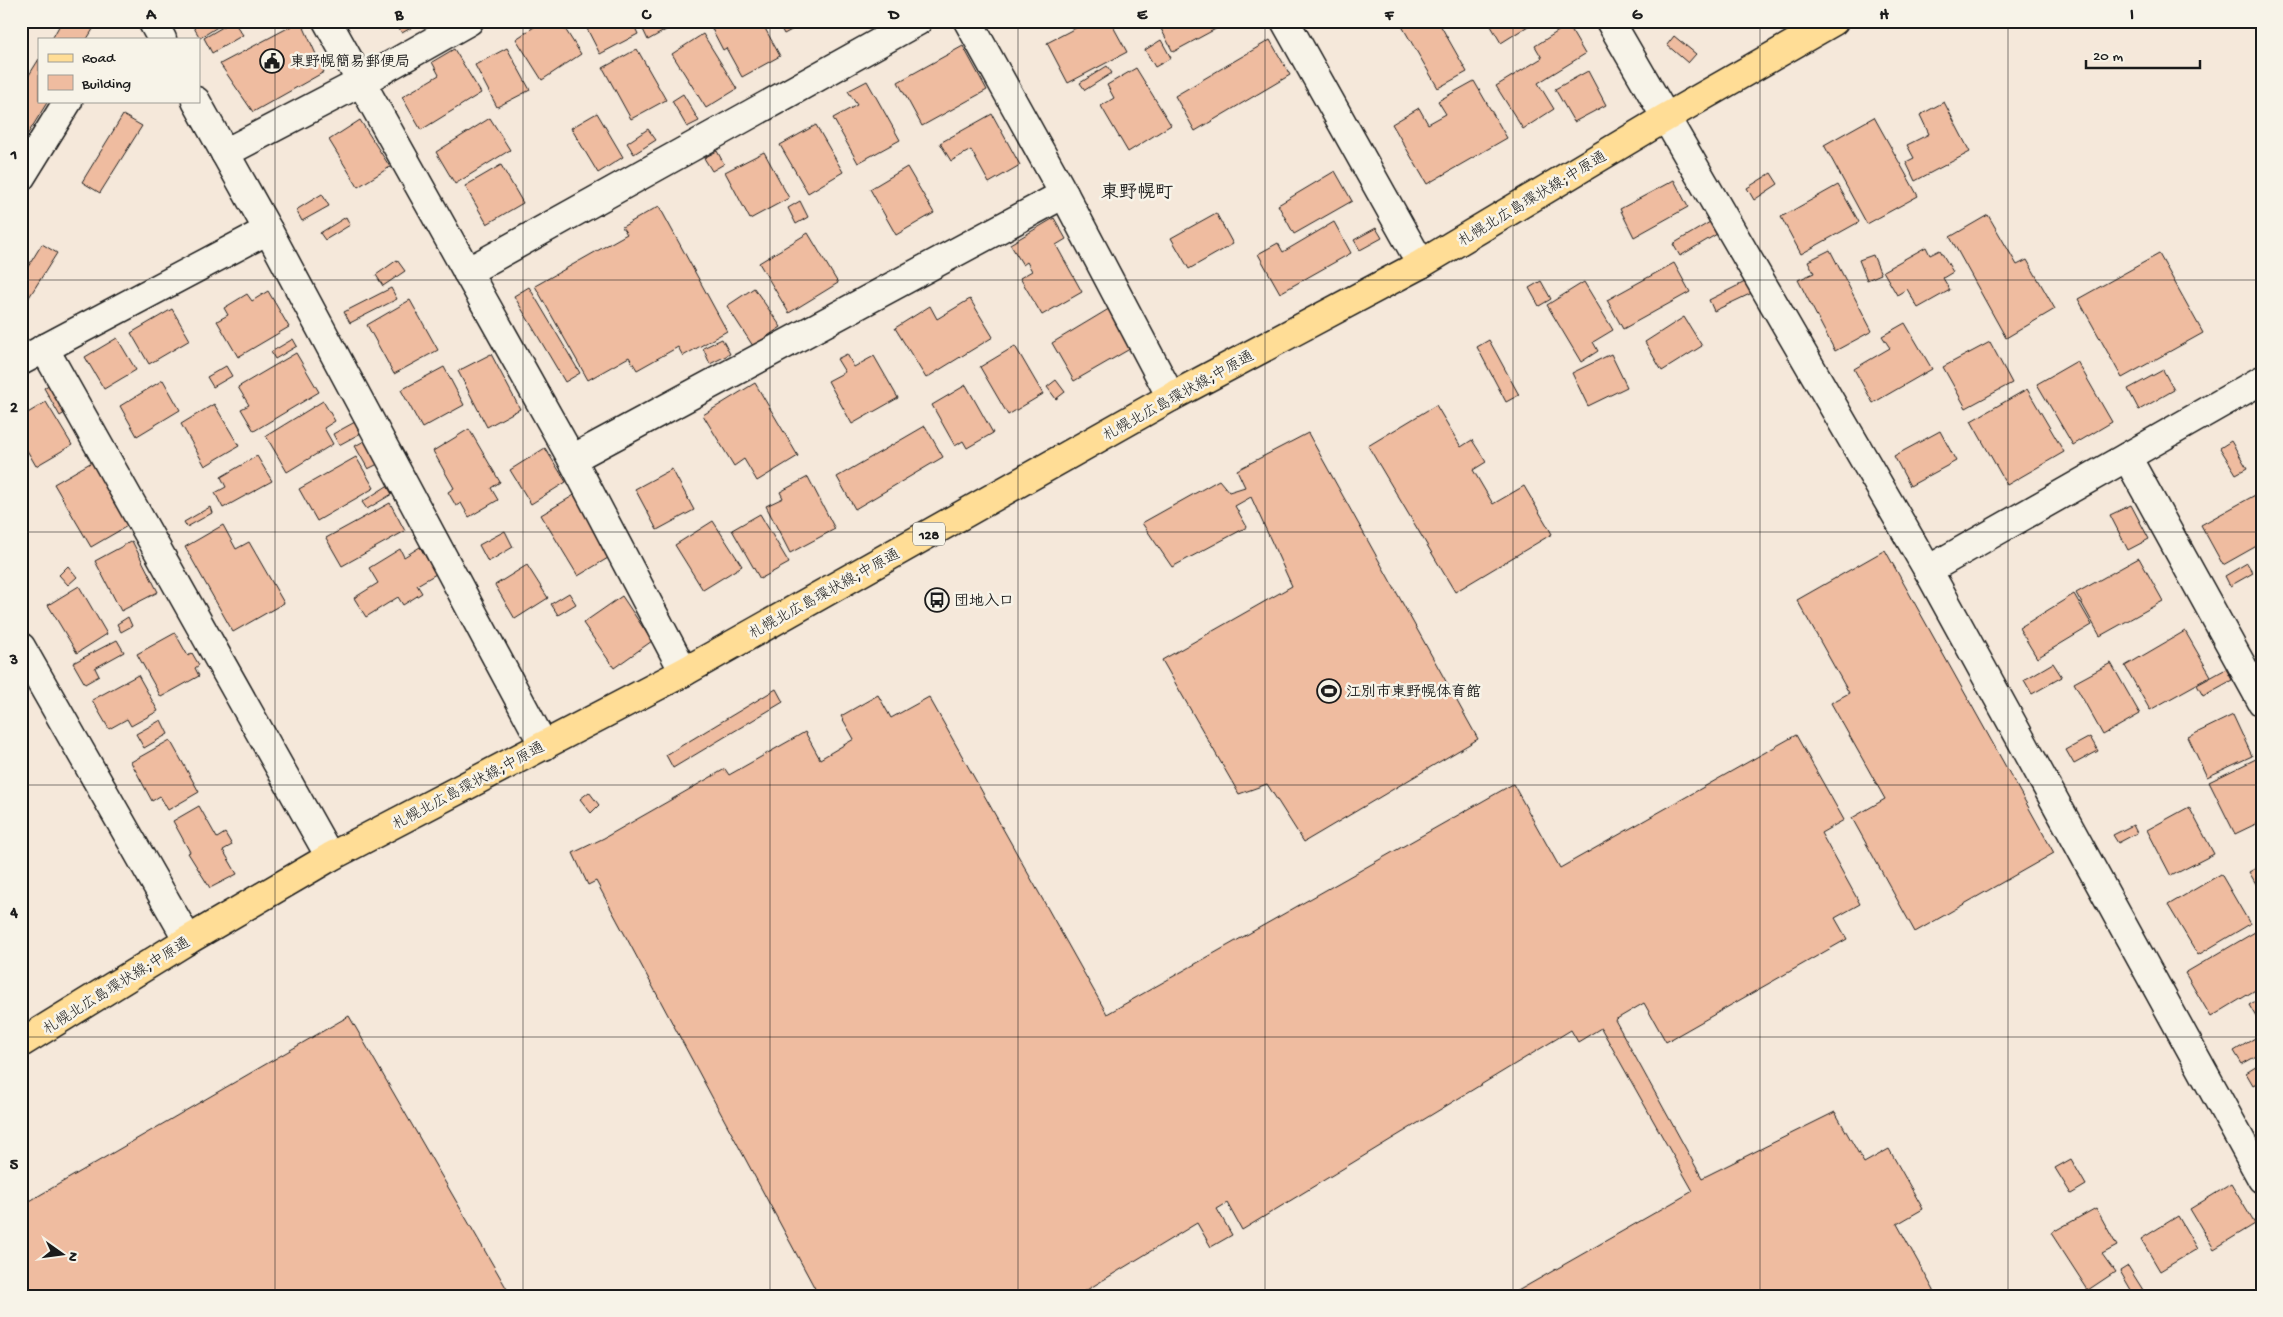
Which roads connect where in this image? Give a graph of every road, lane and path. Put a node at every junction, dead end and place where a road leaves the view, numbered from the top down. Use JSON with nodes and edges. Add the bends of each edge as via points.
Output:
{"nodes":[{"id":1,"x":152,"y":21,"type":"edge"},
{"id":2,"x":327,"y":21,"type":"edge"},
{"id":3,"x":469,"y":21,"type":"edge"},
{"id":4,"x":918,"y":21,"type":"edge"},
{"id":5,"x":968,"y":21,"type":"edge"},
{"id":6,"x":1286,"y":21,"type":"edge"},
{"id":7,"x":1610,"y":21,"type":"edge"},
{"id":8,"x":1834,"y":21,"type":"edge"},
{"id":9,"x":161,"y":38,"type":"edge"},
{"id":10,"x":361,"y":82,"type":"junction"},
{"id":11,"x":67,"y":102,"type":"edge"},
{"id":12,"x":197,"y":102,"type":"edge"},
{"id":13,"x":1666,"y":118,"type":"junction"},
{"id":14,"x":225,"y":153,"type":"junction"},
{"id":15,"x":21,"y":177,"type":"edge"},
{"id":16,"x":1064,"y":194,"type":"junction"},
{"id":17,"x":268,"y":230,"type":"junction"},
{"id":18,"x":1421,"y":264,"type":"junction"},
{"id":19,"x":467,"y":272,"type":"junction"},
{"id":20,"x":32,"y":355,"type":"edge"},
{"id":21,"x":2262,"y":380,"type":"edge"},
{"id":22,"x":1171,"y":397,"type":"junction"},
{"id":23,"x":2127,"y":457,"type":"junction"},
{"id":24,"x":572,"y":459,"type":"junction"},
{"id":25,"x":1928,"y":570,"type":"junction"},
{"id":26,"x":21,"y":646,"type":"edge"},
{"id":27,"x":684,"y":672,"type":"junction"},
{"id":28,"x":2262,"y":702,"type":"edge"},
{"id":29,"x":544,"y":746,"type":"junction"},
{"id":30,"x":330,"y":857,"type":"junction"},
{"id":31,"x":188,"y":940,"type":"junction"},
{"id":32,"x":21,"y":1043,"type":"edge"},
{"id":33,"x":2262,"y":1178,"type":"edge"}],
"edges":[{"from":1,"to":9,"type":"street"},
{"from":2,"to":10,"type":"street"},
{"from":3,"to":10,"type":"street"},
{"from":4,"to":19,"type":"street"},
{"from":5,"to":16,"type":"street"},
{"from":6,"to":18,"type":"street"},
{"from":7,"to":13,"type":"street"},
{"from":8,"to":13,"type":"main road","name":"札幌北広島環状線;中原通","number":"128"},
{"from":10,"to":14,"type":"street"},
{"from":10,"to":19,"type":"street"},
{"from":11,"to":15,"type":"street"},
{"from":12,"to":14,"type":"street"},
{"from":13,"to":18,"type":"main road","name":"札幌北広島環状線;中原通","number":"128"},
{"from":13,"to":25,"type":"street"},
{"from":14,"to":17,"type":"street"},
{"from":16,"to":22,"type":"street"},
{"from":16,"to":24,"type":"street"},
{"from":17,"to":20,"type":"street"},
{"from":17,"to":29,"type":"street"},
{"from":18,"to":22,"type":"main road","name":"札幌北広島環状線;中原通","number":"128"},
{"from":19,"to":24,"type":"street"},
{"from":20,"to":30,"type":"street"},
{"from":21,"to":23,"type":"street"},
{"from":22,"to":27,"type":"main road","name":"札幌北広島環状線;中原通","number":"128"},
{"from":23,"to":25,"type":"street"},
{"from":23,"to":28,"type":"street"},
{"from":24,"to":27,"type":"street"},
{"from":25,"to":33,"type":"street"},
{"from":26,"to":31,"type":"street"},
{"from":27,"to":29,"type":"main road","name":"札幌北広島環状線;中原通","number":"128"},
{"from":29,"to":30,"type":"main road","name":"札幌北広島環状線;中原通","number":"128"},
{"from":30,"to":31,"type":"main road","name":"札幌北広島環状線;中原通","number":"128"},
{"from":31,"to":32,"type":"main road","name":"札幌北広島環状線;中原通","number":"128"}]}
